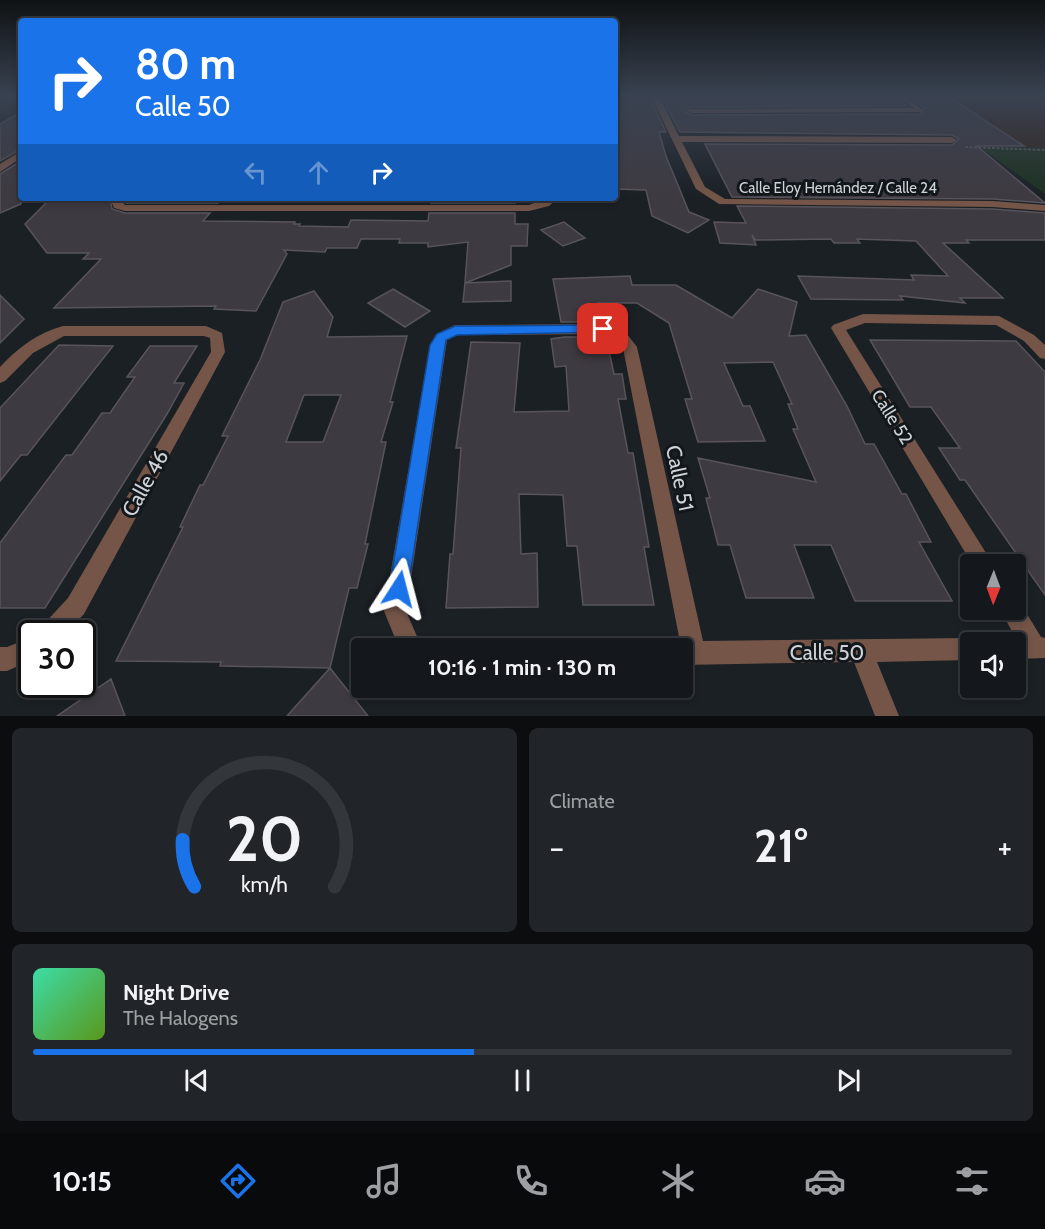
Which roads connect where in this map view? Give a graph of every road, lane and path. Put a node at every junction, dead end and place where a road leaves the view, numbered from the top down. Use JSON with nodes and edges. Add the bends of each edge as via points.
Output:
{"nodes":[{"id":1,"x":671,"y":129,"type":"edge"},
{"id":2,"x":944,"y":134,"type":"dead end"},
{"id":3,"x":676,"y":139,"type":"junction"},
{"id":4,"x":956,"y":144,"type":"junction"},
{"id":5,"x":1045,"y":150,"type":"edge"},
{"id":6,"x":18,"y":156,"type":"edge"},
{"id":7,"x":0,"y":168,"type":"edge"},
{"id":8,"x":117,"y":201,"type":"edge"},
{"id":9,"x":546,"y":201,"type":"edge"},
{"id":10,"x":256,"y":203,"type":"edge"},
{"id":11,"x":411,"y":203,"type":"edge"},
{"id":12,"x":1045,"y":208,"type":"edge"},
{"id":13,"x":1045,"y":354,"type":"edge"},
{"id":14,"x":0,"y":377,"type":"edge"},
{"id":15,"x":977,"y":554,"type":"edge"},
{"id":16,"x":63,"y":620,"type":"edge"},
{"id":17,"x":1017,"y":620,"type":"edge"},
{"id":18,"x":407,"y":638,"type":"edge"},
{"id":19,"x":685,"y":638,"type":"edge"},
{"id":20,"x":1032,"y":648,"type":"edge"},
{"id":21,"x":960,"y":650,"type":"edge"},
{"id":22,"x":862,"y":652,"type":"junction"},
{"id":23,"x":693,"y":653,"type":"edge"},
{"id":24,"x":18,"y":654,"type":"edge"},
{"id":25,"x":0,"y":659,"type":"edge"},
{"id":26,"x":887,"y":716,"type":"edge"}],
"edges":[{"from":1,"to":3,"type":"street","name":"Calle Eloy Hernández / Calle 24"},
{"from":2,"to":4,"type":"street"},
{"from":3,"to":4,"type":"street"},
{"from":3,"to":12,"type":"street","name":"Calle Eloy Hernández / Calle 24","via":[[701,189],[723,202],[993,204]]},
{"from":4,"to":5,"type":"path"},
{"from":6,"to":7,"type":"street"},
{"from":8,"to":10,"type":"street","via":[[118,206],[125,208]]},
{"from":9,"to":11,"type":"street","via":[[530,208]]},
{"from":10,"to":11,"type":"street"},
{"from":13,"to":15,"type":"street","name":"Calle 52","via":[[1029,338],[999,321],[863,318],[838,328]]},
{"from":14,"to":16,"type":"street","name":"Calle 46","via":[[27,348],[63,331],[206,331],[217,336],[218,352],[76,606]]},
{"from":17,"to":20,"type":"street"},
{"from":18,"to":19,"type":"street","name":"Calle 51","via":[[395,611],[441,337],[455,330],[603,329],[619,333],[630,347]]},
{"from":21,"to":22,"type":"street","name":"Calle 50"},
{"from":22,"to":23,"type":"street","name":"Calle 50"},
{"from":22,"to":26,"type":"street"},
{"from":24,"to":25,"type":"street"}]}
